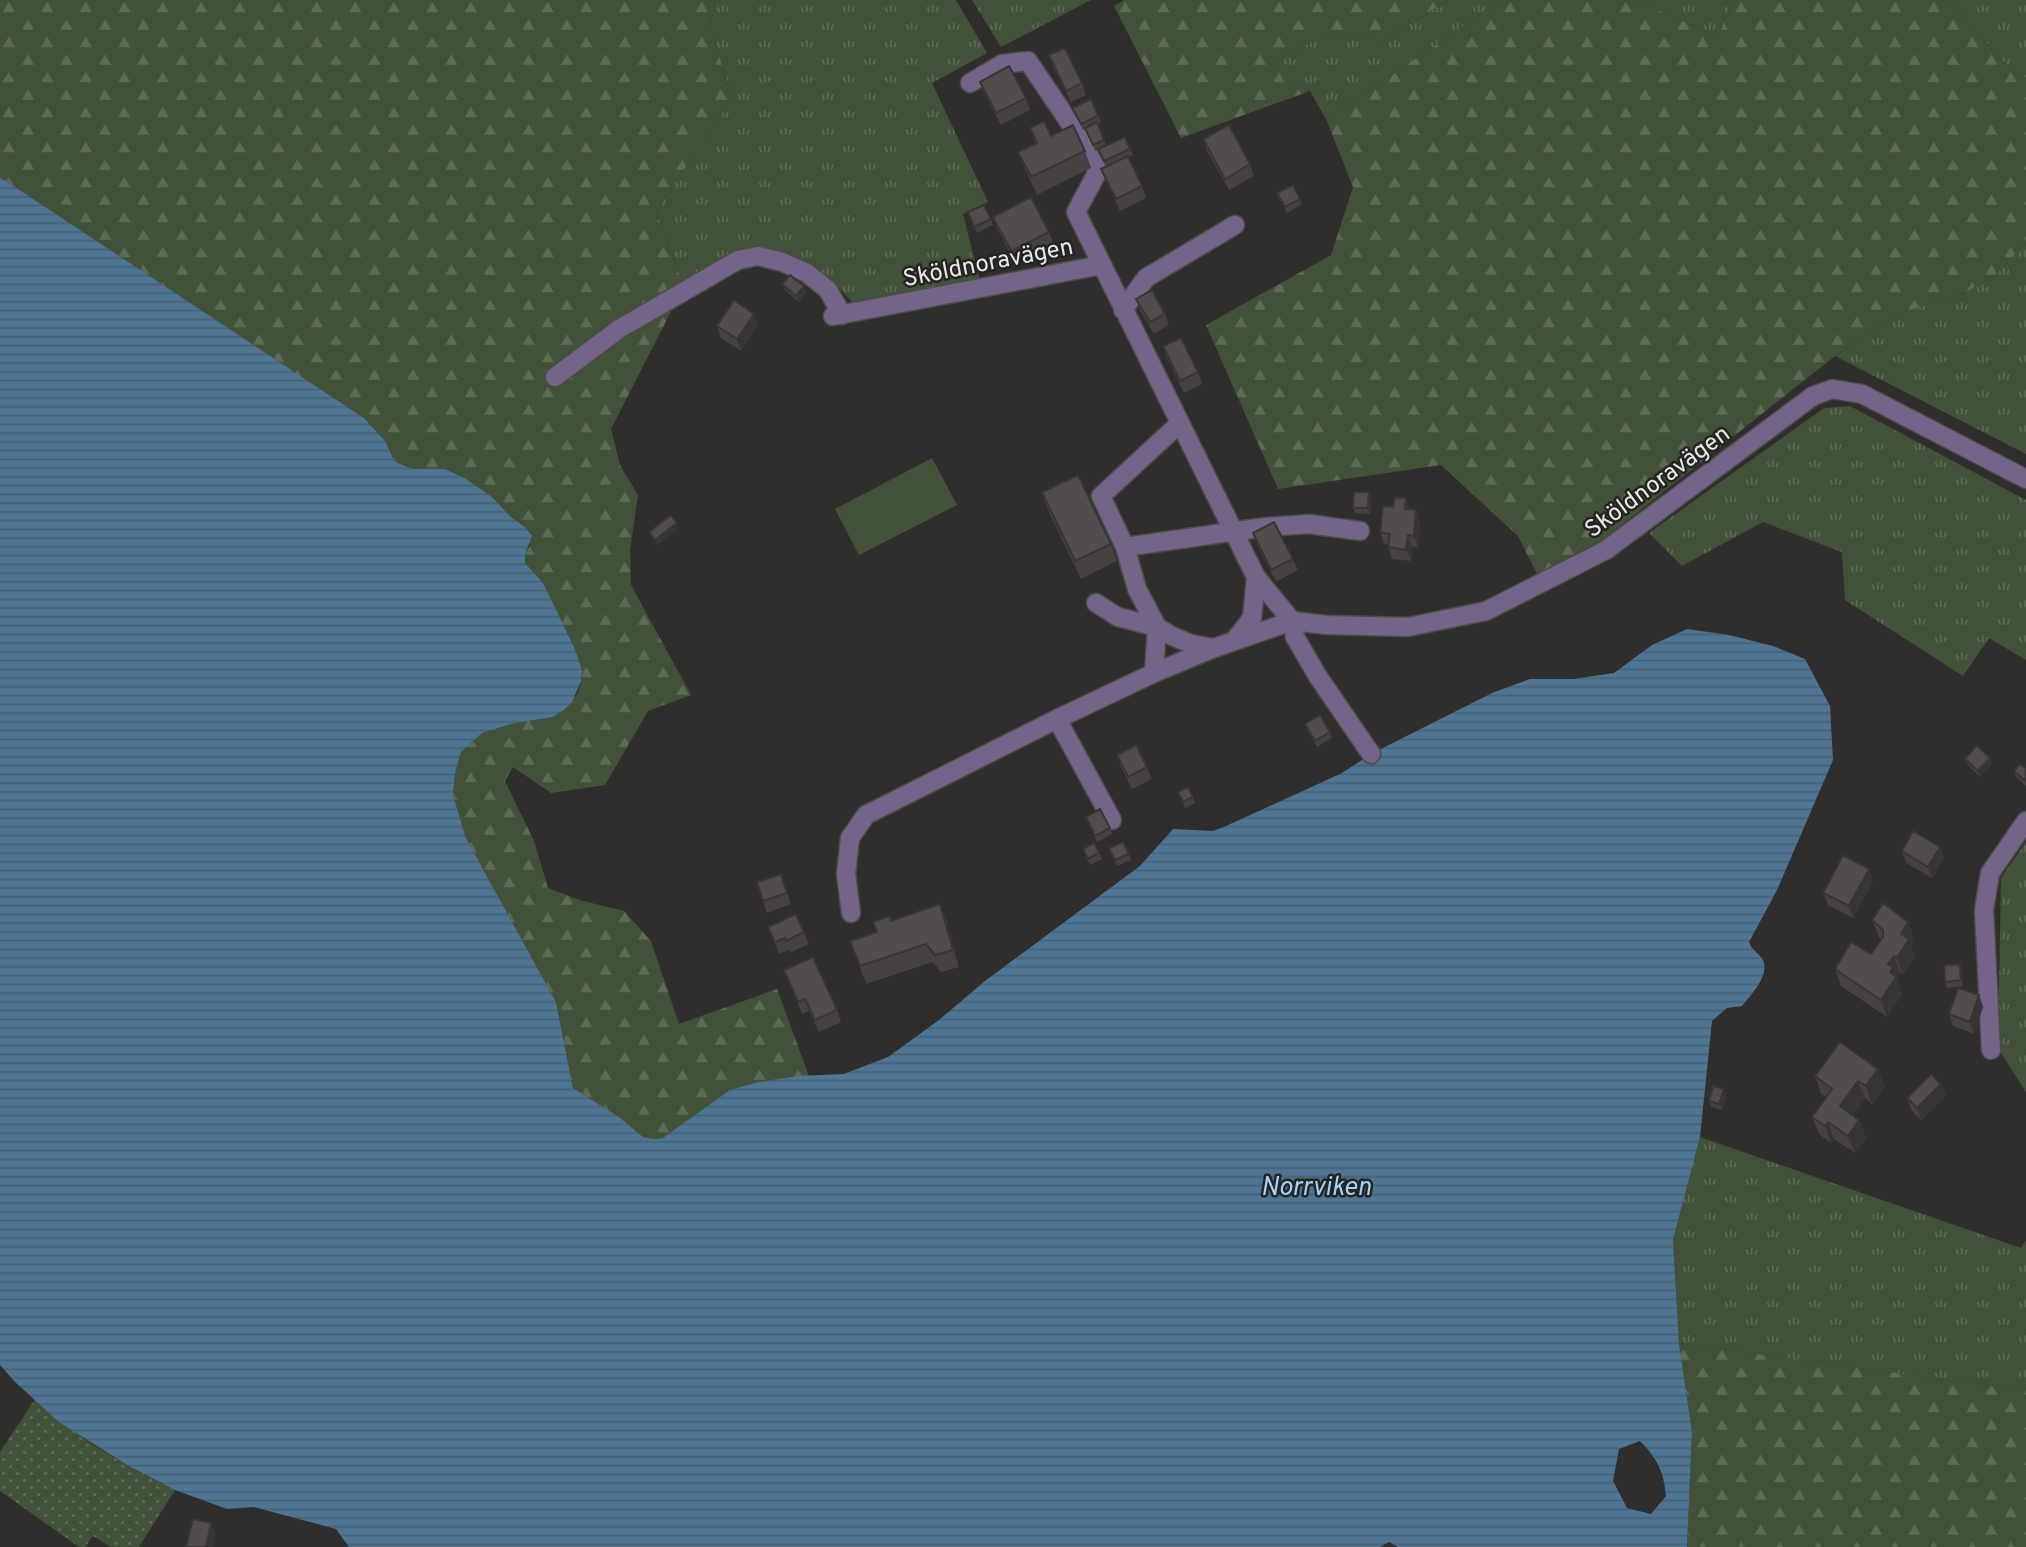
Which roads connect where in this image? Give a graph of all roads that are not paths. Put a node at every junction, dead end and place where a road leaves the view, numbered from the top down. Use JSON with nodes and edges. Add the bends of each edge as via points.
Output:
{"nodes":[{"id":1,"x":970,"y":83,"type":"dead end"},
{"id":2,"x":1234,"y":225,"type":"dead end"},
{"id":3,"x":1102,"y":265,"type":"junction"},
{"id":4,"x":1123,"y":310,"type":"junction"},
{"id":5,"x":555,"y":377,"type":"dead end"},
{"id":6,"x":1180,"y":423,"type":"junction"},
{"id":7,"x":2026,"y":479,"type":"edge"},
{"id":8,"x":1360,"y":531,"type":"dead end"},
{"id":9,"x":1233,"y":533,"type":"junction"},
{"id":10,"x":1125,"y":547,"type":"junction"},
{"id":11,"x":1256,"y":577,"type":"junction"},
{"id":12,"x":1096,"y":603,"type":"dead end"},
{"id":13,"x":1293,"y":621,"type":"junction"},
{"id":14,"x":1157,"y":627,"type":"junction"},
{"id":15,"x":1234,"y":641,"type":"junction"},
{"id":16,"x":1214,"y":648,"type":"junction"},
{"id":17,"x":1154,"y":673,"type":"junction"},
{"id":18,"x":1057,"y":719,"type":"junction"},
{"id":19,"x":1371,"y":754,"type":"dead end"},
{"id":20,"x":1112,"y":820,"type":"dead end"},
{"id":21,"x":2026,"y":821,"type":"edge"},
{"id":22,"x":851,"y":913,"type":"dead end"},
{"id":23,"x":1991,"y":1050,"type":"dead end"}],
"edges":[{"from":1,"to":3,"type":"street","via":[[1002,64],[1028,61],[1098,171],[1076,212]]},
{"from":2,"to":4,"type":"street","via":[[1146,278]]},
{"from":3,"to":4,"type":"street","name":"Sköldnoravägen"},
{"from":3,"to":5,"type":"street","name":"Sköldnoravägen","via":[[836,316],[828,290],[807,273],[758,256],[738,260],[620,329]]},
{"from":4,"to":6,"type":"street","name":"Sköldnoravägen"},
{"from":6,"to":9,"type":"street","name":"Sköldnoravägen"},
{"from":6,"to":10,"type":"street","via":[[1101,496]]},
{"from":7,"to":13,"type":"street","name":"Sköldnoravägen","via":[[1862,394],[1832,389],[1814,396],[1606,550],[1486,611],[1408,627]]},
{"from":8,"to":9,"type":"street","via":[[1309,524]]},
{"from":9,"to":10,"type":"street"},
{"from":9,"to":11,"type":"street","name":"Sköldnoravägen"},
{"from":10,"to":14,"type":"street","via":[[1137,589]]},
{"from":11,"to":13,"type":"street","name":"Sköldnoravägen"},
{"from":11,"to":15,"type":"street","via":[[1252,618]]},
{"from":12,"to":14,"type":"street","via":[[1118,617]]},
{"from":13,"to":15,"type":"street","name":"Sköldnoravägen"},
{"from":13,"to":19,"type":"street","via":[[1295,637],[1317,675]]},
{"from":14,"to":16,"type":"street","via":[[1191,644]]},
{"from":14,"to":17,"type":"street"},
{"from":15,"to":16,"type":"street","name":"Sköldnoravägen"},
{"from":16,"to":17,"type":"street","name":"Sköldnoravägen"},
{"from":17,"to":18,"type":"street","name":"Sköldnoravägen"},
{"from":18,"to":20,"type":"street"},
{"from":18,"to":22,"type":"street","name":"Sköldnoravägen","via":[[866,815],[850,838],[846,874]]},
{"from":21,"to":23,"type":"street","via":[[1990,873],[1984,911]]}]}
